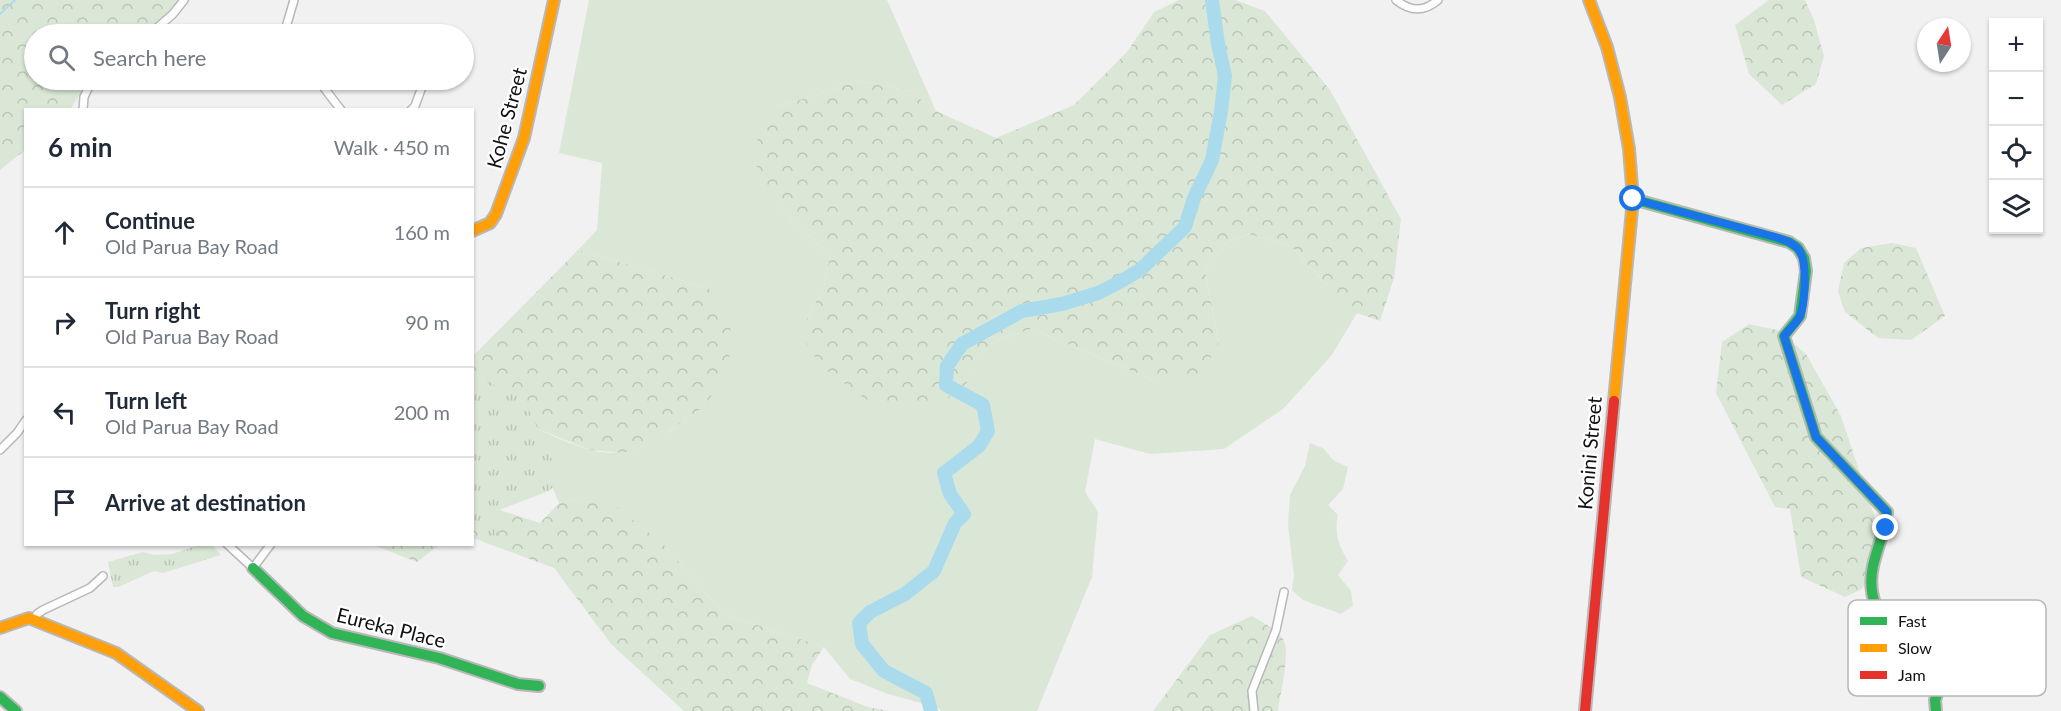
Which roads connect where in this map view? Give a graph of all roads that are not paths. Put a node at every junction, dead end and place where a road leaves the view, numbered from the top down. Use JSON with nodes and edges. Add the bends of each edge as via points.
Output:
{"nodes":[{"id":1,"x":184,"y":0,"type":"edge"},
{"id":2,"x":294,"y":0,"type":"edge"},
{"id":3,"x":554,"y":0,"type":"edge"},
{"id":4,"x":1396,"y":0,"type":"edge"},
{"id":5,"x":1438,"y":0,"type":"edge"},
{"id":6,"x":1589,"y":0,"type":"edge"},
{"id":7,"x":162,"y":24,"type":"edge"},
{"id":8,"x":287,"y":24,"type":"edge"},
{"id":9,"x":87,"y":90,"type":"edge"},
{"id":10,"x":326,"y":90,"type":"edge"},
{"id":11,"x":421,"y":90,"type":"edge"},
{"id":12,"x":82,"y":108,"type":"edge"},
{"id":13,"x":339,"y":108,"type":"edge"},
{"id":14,"x":413,"y":108,"type":"edge"},
{"id":15,"x":1633,"y":199,"type":"junction"},
{"id":16,"x":474,"y":230,"type":"edge"},
{"id":17,"x":24,"y":423,"type":"edge"},
{"id":18,"x":0,"y":450,"type":"edge"},
{"id":19,"x":229,"y":546,"type":"edge"},
{"id":20,"x":270,"y":546,"type":"edge"},
{"id":21,"x":253,"y":568,"type":"junction"},
{"id":22,"x":103,"y":576,"type":"dead end"},
{"id":23,"x":1284,"y":592,"type":"dead end"},
{"id":24,"x":1875,"y":600,"type":"edge"},
{"id":25,"x":34,"y":619,"type":"junction"},
{"id":26,"x":0,"y":628,"type":"edge"},
{"id":27,"x":539,"y":686,"type":"dead end"},
{"id":28,"x":1936,"y":696,"type":"edge"},
{"id":29,"x":0,"y":697,"type":"edge"},
{"id":30,"x":16,"y":711,"type":"edge"},
{"id":31,"x":198,"y":711,"type":"edge"},
{"id":32,"x":1254,"y":711,"type":"edge"},
{"id":33,"x":1585,"y":711,"type":"edge"},
{"id":34,"x":1936,"y":711,"type":"edge"}],
"edges":[{"from":1,"to":7,"type":"street"},
{"from":2,"to":8,"type":"street"},
{"from":3,"to":16,"type":"street","name":"Kohe Street","via":[[524,138],[496,214],[490,223]]},
{"from":4,"to":5,"type":"street","via":[[1418,10]]},
{"from":6,"to":15,"type":"street","name":"Konini Street","via":[[1606,45],[1628,137]]},
{"from":9,"to":12,"type":"street"},
{"from":10,"to":13,"type":"street"},
{"from":11,"to":14,"type":"street"},
{"from":15,"to":24,"type":"street","via":[[1789,242],[1798,248],[1806,271],[1800,316],[1784,336],[1816,437],[1887,512],[1873,567],[1871,589]]},
{"from":15,"to":33,"type":"street","name":"Konini Street"},
{"from":17,"to":18,"type":"street"},
{"from":19,"to":21,"type":"street"},
{"from":20,"to":21,"type":"street"},
{"from":21,"to":27,"type":"street","name":"Eureka Place","via":[[303,616],[332,633],[439,658],[518,684]]},
{"from":22,"to":25,"type":"street","via":[[90,588],[43,610]]},
{"from":23,"to":32,"type":"street","via":[[1276,630],[1252,691]]},
{"from":25,"to":26,"type":"street","via":[[21,619]]},
{"from":25,"to":31,"type":"street","via":[[116,653]]},
{"from":28,"to":34,"type":"street"},
{"from":29,"to":30,"type":"street"}]}
